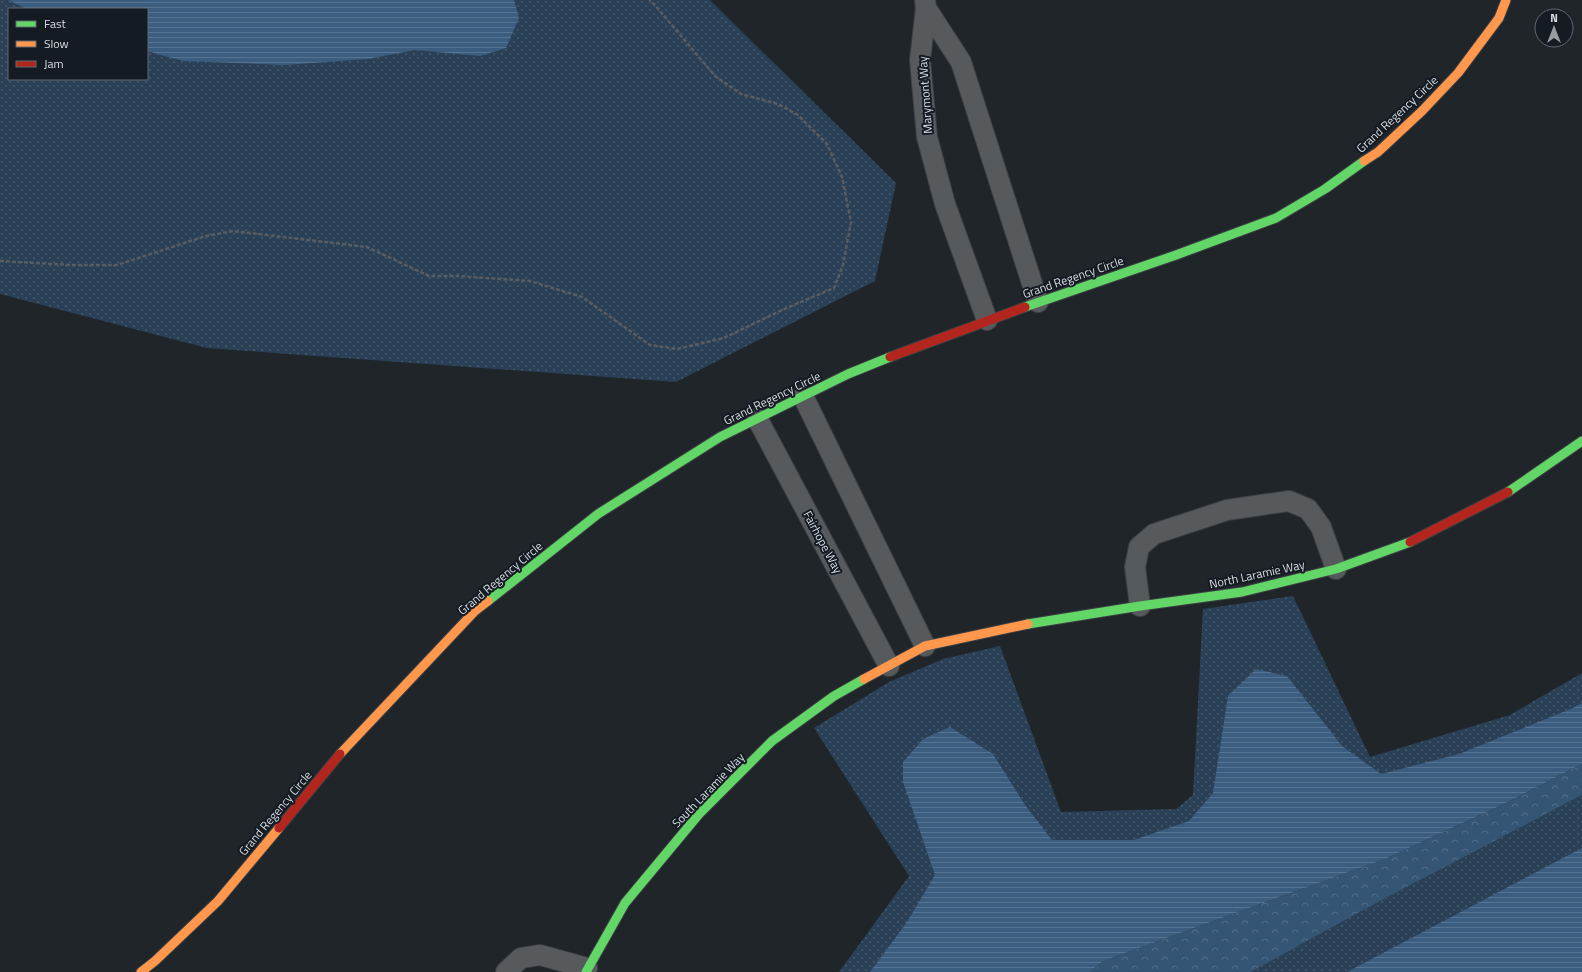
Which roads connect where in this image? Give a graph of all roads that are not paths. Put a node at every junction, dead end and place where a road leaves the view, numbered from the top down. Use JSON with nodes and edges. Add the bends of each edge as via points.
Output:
{"nodes":[{"id":1,"x":1506,"y":0,"type":"edge"},
{"id":2,"x":926,"y":4,"type":"edge"},
{"id":3,"x":1038,"y":302,"type":"junction"},
{"id":4,"x":987,"y":320,"type":"junction"},
{"id":5,"x":803,"y":396,"type":"junction"},
{"id":6,"x":757,"y":418,"type":"junction"},
{"id":7,"x":1582,"y":441,"type":"edge"},
{"id":8,"x":1336,"y":569,"type":"junction"},
{"id":9,"x":1140,"y":606,"type":"junction"},
{"id":10,"x":925,"y":646,"type":"junction"},
{"id":11,"x":889,"y":666,"type":"junction"},
{"id":12,"x":586,"y":970,"type":"edge"},
{"id":13,"x":141,"y":972,"type":"edge"},
{"id":14,"x":506,"y":972,"type":"edge"}],
"edges":[{"from":1,"to":3,"type":"street","name":"Grand Regency Circle","via":[[1499,18],[1458,73],[1427,106],[1378,152],[1326,189],[1276,218]]},
{"from":2,"to":3,"type":"street","name":"Marymont Way","via":[[961,62]]},
{"from":2,"to":4,"type":"street","name":"Marymont Way","via":[[920,60],[927,137],[945,204]]},
{"from":3,"to":4,"type":"street","name":"Grand Regency Circle"},
{"from":4,"to":5,"type":"street","name":"Grand Regency Circle","via":[[848,374]]},
{"from":5,"to":6,"type":"street","name":"Grand Regency Circle"},
{"from":5,"to":10,"type":"street"},
{"from":6,"to":11,"type":"street","name":"Fairhope Way"},
{"from":6,"to":13,"type":"street","name":"Grand Regency Circle","via":[[720,437],[598,514],[475,611],[344,749],[218,900]]},
{"from":7,"to":8,"type":"street","name":"North Laramie Way","via":[[1509,492],[1406,544]]},
{"from":8,"to":9,"type":"street","name":"North Laramie Way","via":[[1242,592]]},
{"from":8,"to":9,"type":"street","via":[[1321,527],[1308,509],[1289,501],[1227,510],[1154,534],[1139,547],[1135,567]]},
{"from":9,"to":10,"type":"street","name":"North Laramie Way","via":[[1028,624]]},
{"from":10,"to":11,"type":"street","name":"North Laramie Way"},
{"from":11,"to":12,"type":"street","name":"South Laramie Way","via":[[834,696],[772,741],[699,814],[625,903]]},
{"from":12,"to":14,"type":"street","via":[[540,955],[521,958]]}]}
